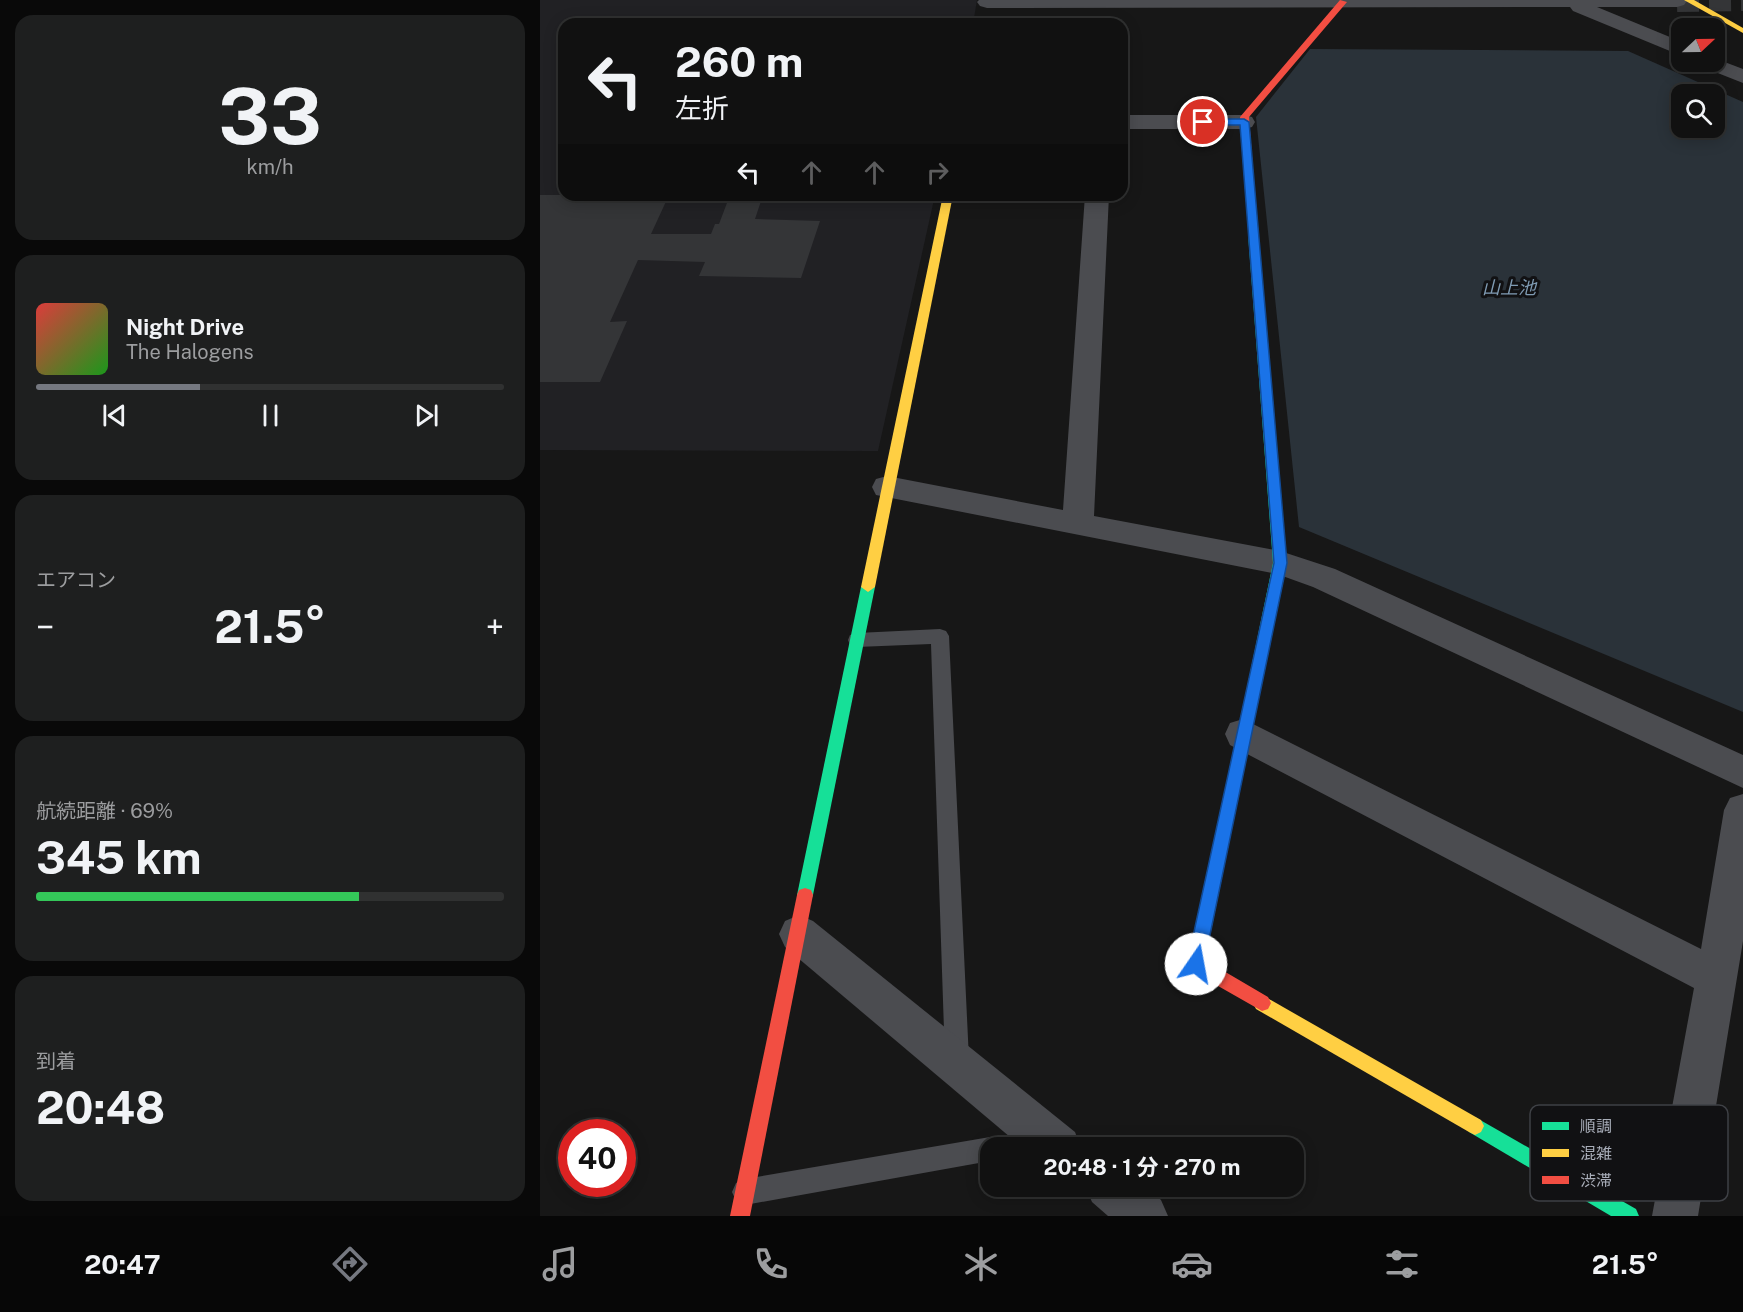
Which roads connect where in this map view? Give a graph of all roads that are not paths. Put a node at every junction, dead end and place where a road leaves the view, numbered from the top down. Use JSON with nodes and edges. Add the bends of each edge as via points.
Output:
{"nodes":[{"id":1,"x":1688,"y":0,"type":"edge"},
{"id":2,"x":1715,"y":0,"type":"edge"},
{"id":3,"x":987,"y":1,"type":"edge"},
{"id":4,"x":1099,"y":1,"type":"edge"},
{"id":5,"x":1566,"y":1,"type":"edge"},
{"id":6,"x":1677,"y":1,"type":"edge"},
{"id":7,"x":1343,"y":2,"type":"junction"},
{"id":8,"x":1743,"y":16,"type":"edge"},
{"id":9,"x":984,"y":18,"type":"edge"},
{"id":10,"x":1743,"y":31,"type":"edge"},
{"id":11,"x":1671,"y":45,"type":"edge"},
{"id":12,"x":1725,"y":70,"type":"edge"},
{"id":13,"x":1743,"y":77,"type":"edge"},
{"id":14,"x":1128,"y":122,"type":"edge"},
{"id":15,"x":1244,"y":122,"type":"junction"},
{"id":16,"x":947,"y":201,"type":"edge"},
{"id":17,"x":1097,"y":201,"type":"edge"},
{"id":18,"x":887,"y":487,"type":"junction"},
{"id":19,"x":1078,"y":524,"type":"junction"},
{"id":20,"x":1280,"y":563,"type":"junction"},
{"id":21,"x":857,"y":640,"type":"junction"},
{"id":22,"x":1243,"y":734,"type":"junction"},
{"id":23,"x":1743,"y":772,"type":"edge"},
{"id":24,"x":1743,"y":810,"type":"edge"},
{"id":25,"x":799,"y":934,"type":"junction"},
{"id":26,"x":1717,"y":978,"type":"junction"},
{"id":27,"x":957,"y":1064,"type":"junction"},
{"id":28,"x":1695,"y":1105,"type":"edge"},
{"id":29,"x":1047,"y":1137,"type":"edge"},
{"id":30,"x":980,"y":1151,"type":"edge"},
{"id":31,"x":1530,"y":1158,"type":"edge"},
{"id":32,"x":1121,"y":1197,"type":"edge"},
{"id":33,"x":1603,"y":1201,"type":"edge"},
{"id":34,"x":1678,"y":1201,"type":"edge"},
{"id":35,"x":742,"y":1204,"type":"edge"},
{"id":36,"x":1144,"y":1216,"type":"edge"},
{"id":37,"x":1629,"y":1216,"type":"edge"},
{"id":38,"x":1675,"y":1216,"type":"edge"}],
"edges":[{"from":1,"to":10,"type":"main road"},
{"from":2,"to":8,"type":"main road"},
{"from":3,"to":4,"type":"street"},
{"from":3,"to":9,"type":"street"},
{"from":4,"to":7,"type":"street"},
{"from":5,"to":6,"type":"street"},
{"from":5,"to":7,"type":"street"},
{"from":5,"to":11,"type":"street"},
{"from":7,"to":15,"type":"main road","via":[[1244,117]]},
{"from":12,"to":13,"type":"street"},
{"from":14,"to":15,"type":"street"},
{"from":15,"to":20,"type":"main road"},
{"from":16,"to":18,"type":"main road"},
{"from":17,"to":19,"type":"street"},
{"from":18,"to":19,"type":"street"},
{"from":18,"to":21,"type":"main road"},
{"from":19,"to":20,"type":"street"},
{"from":20,"to":22,"type":"main road"},
{"from":20,"to":23,"type":"street","via":[[1324,578]]},
{"from":21,"to":25,"type":"main road"},
{"from":21,"to":27,"type":"lane","via":[[940,636]]},
{"from":22,"to":26,"type":"street"},
{"from":22,"to":31,"type":"main road","via":[[1196,964]]},
{"from":24,"to":26,"type":"street"},
{"from":25,"to":27,"type":"street"},
{"from":25,"to":35,"type":"main road"},
{"from":26,"to":28,"type":"street"},
{"from":27,"to":29,"type":"street"},
{"from":30,"to":35,"type":"lane"},
{"from":32,"to":36,"type":"street"},
{"from":33,"to":37,"type":"main road"},
{"from":34,"to":38,"type":"street"}]}
